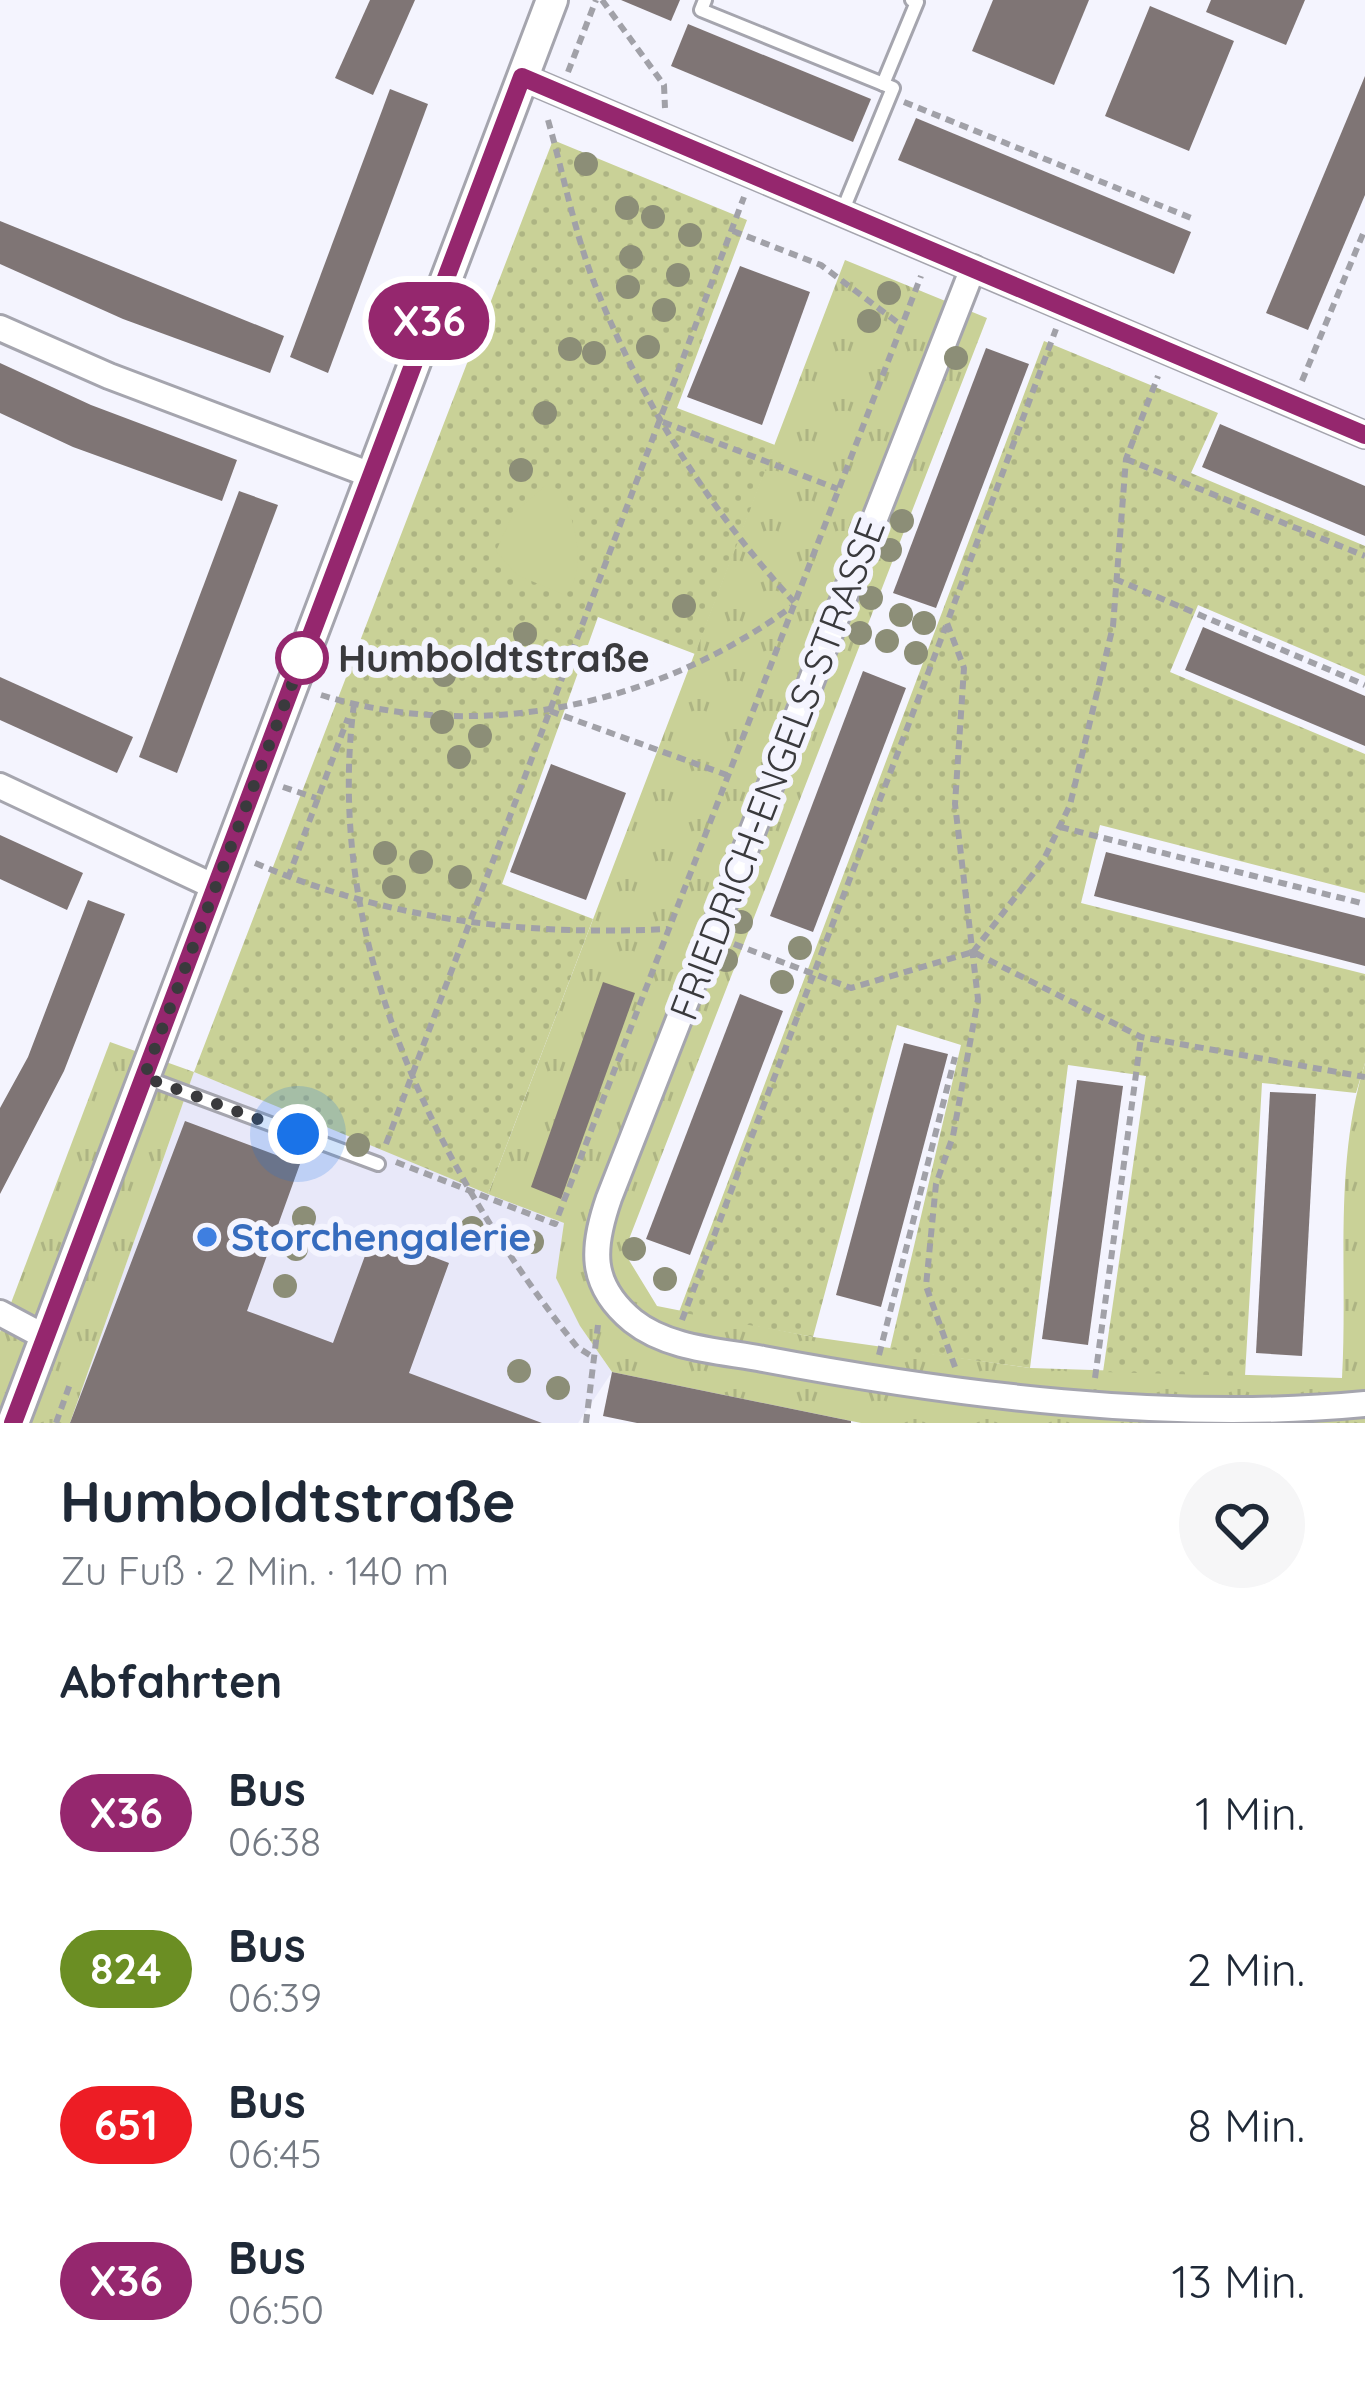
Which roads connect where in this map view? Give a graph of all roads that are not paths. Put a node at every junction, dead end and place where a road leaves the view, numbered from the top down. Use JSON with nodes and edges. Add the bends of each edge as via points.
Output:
{"nodes":[{"id":1,"x":552,"y":0,"type":"edge"},
{"id":2,"x":705,"y":0,"type":"edge"},
{"id":3,"x":912,"y":0,"type":"edge"},
{"id":4,"x":522,"y":77,"type":"junction"},
{"id":5,"x":886,"y":90,"type":"junction"},
{"id":6,"x":842,"y":212,"type":"junction"},
{"id":7,"x":973,"y":268,"type":"junction"},
{"id":8,"x":0,"y":328,"type":"edge"},
{"id":9,"x":1365,"y":435,"type":"edge"},
{"id":10,"x":371,"y":475,"type":"junction"},
{"id":11,"x":0,"y":786,"type":"edge"},
{"id":12,"x":215,"y":887,"type":"junction"},
{"id":13,"x":144,"y":1077,"type":"junction"},
{"id":14,"x":378,"y":1164,"type":"dead end"},
{"id":15,"x":0,"y":1313,"type":"edge"},
{"id":16,"x":45,"y":1337,"type":"junction"},
{"id":17,"x":1365,"y":1403,"type":"edge"},
{"id":18,"x":13,"y":1423,"type":"edge"}],
"edges":[{"from":1,"to":4,"type":"street"},
{"from":2,"to":5,"type":"lane","via":[[701,10]]},
{"from":3,"to":5,"type":"lane"},
{"from":4,"to":6,"type":"street"},
{"from":4,"to":10,"type":"street"},
{"from":5,"to":6,"type":"lane"},
{"from":6,"to":7,"type":"street"},
{"from":7,"to":9,"type":"street"},
{"from":7,"to":17,"type":"street","name":"FRIEDRICH-ENGELS-STRASSE","via":[[593,1241],[598,1272],[636,1324],[674,1342],[873,1376],[1205,1409]]},
{"from":8,"to":10,"type":"street"},
{"from":10,"to":12,"type":"street"},
{"from":11,"to":12,"type":"street"},
{"from":12,"to":13,"type":"street"},
{"from":13,"to":14,"type":"lane"},
{"from":13,"to":16,"type":"street"},
{"from":15,"to":16,"type":"street"},
{"from":16,"to":18,"type":"street"}]}
